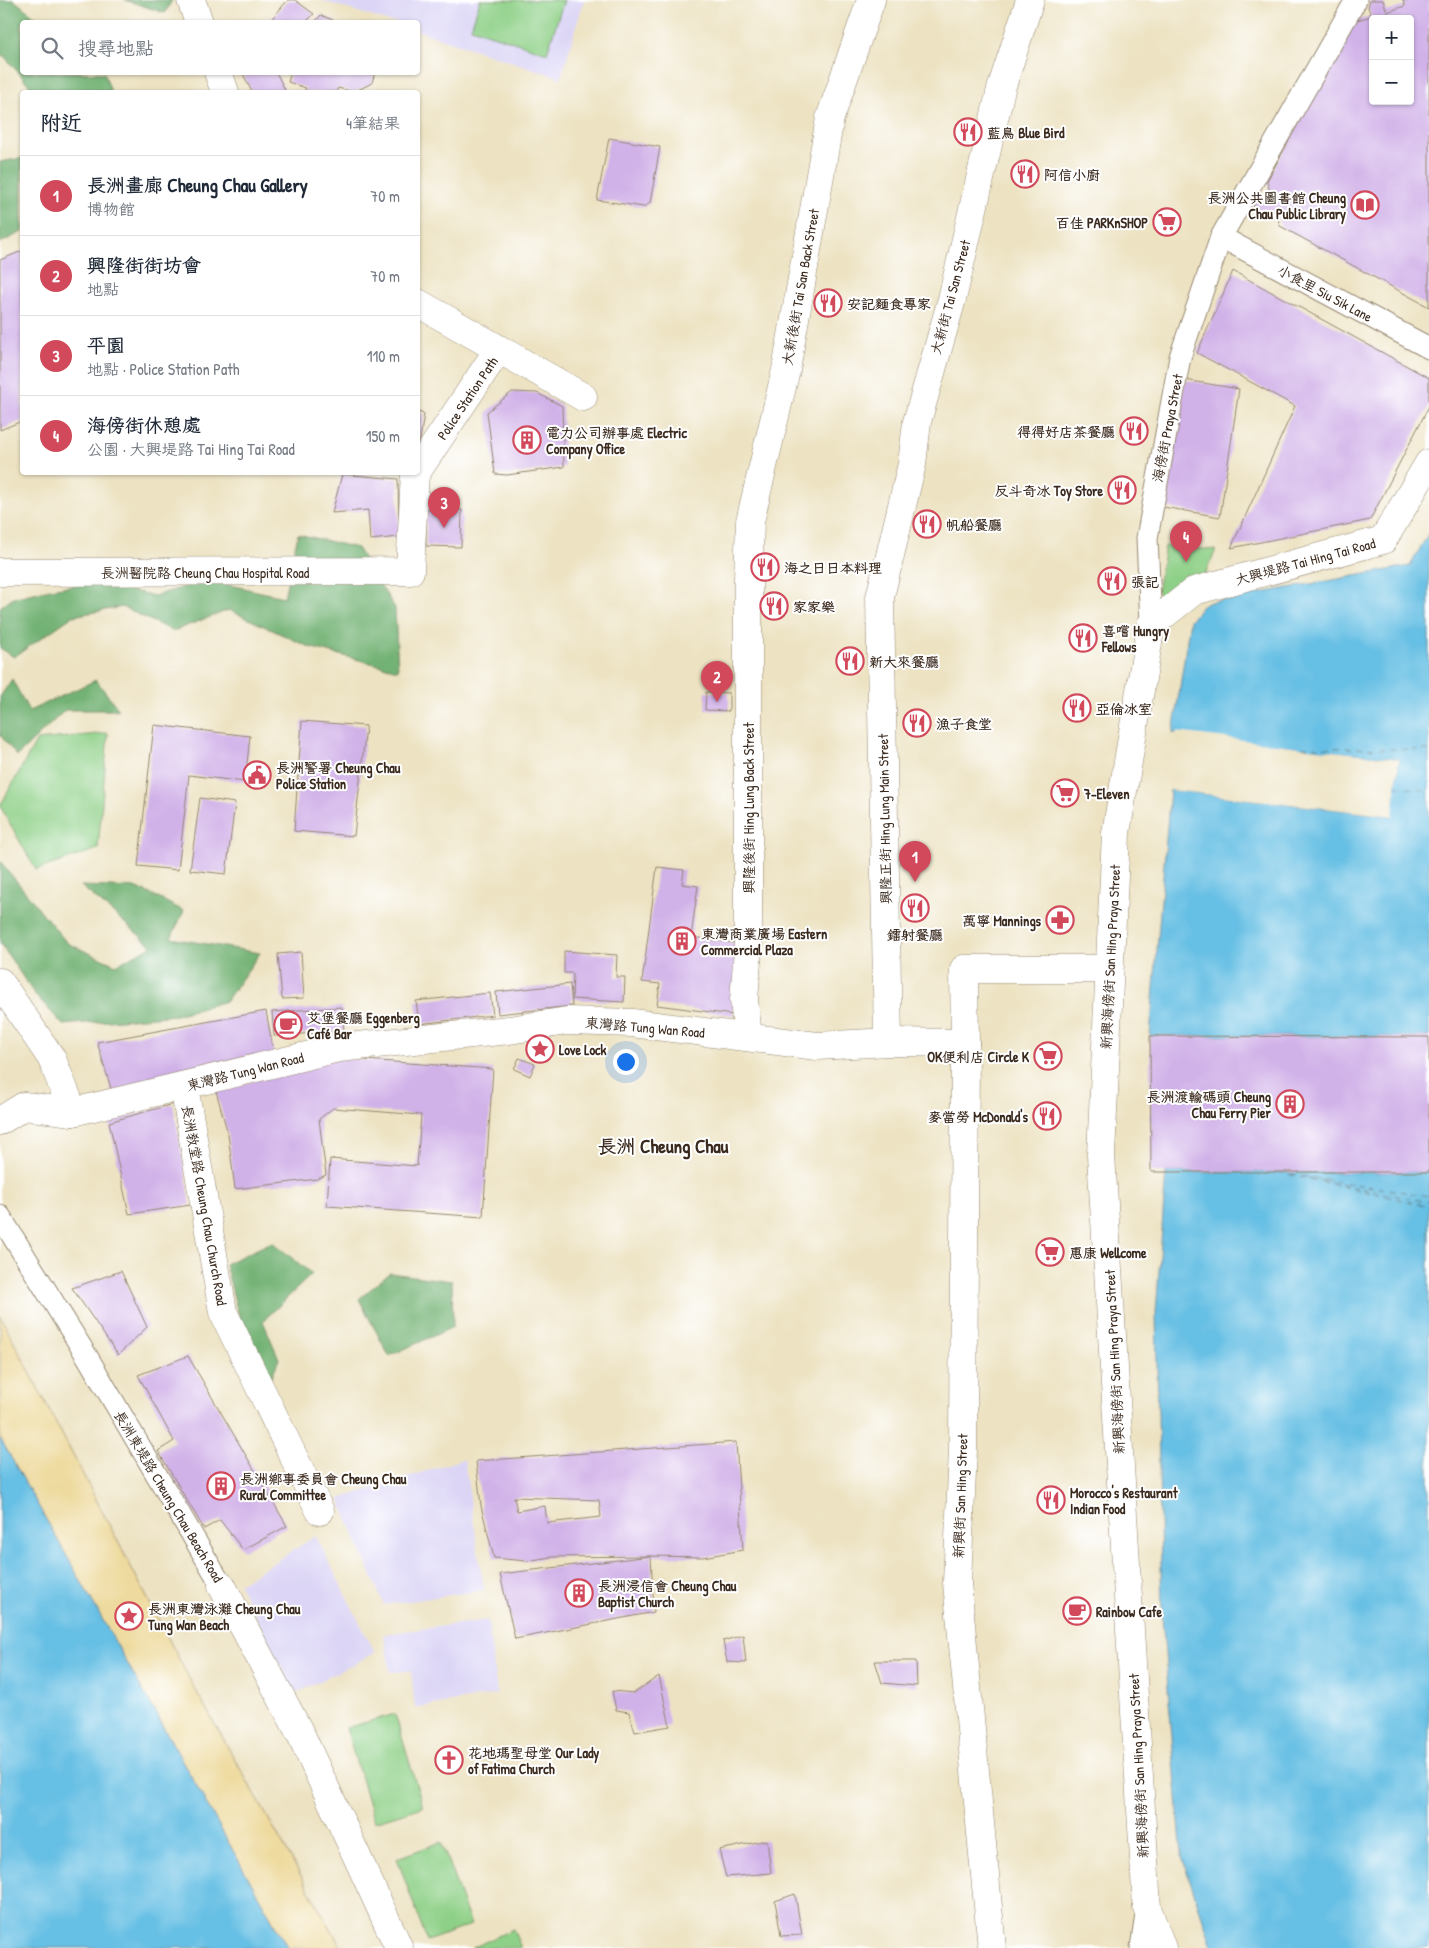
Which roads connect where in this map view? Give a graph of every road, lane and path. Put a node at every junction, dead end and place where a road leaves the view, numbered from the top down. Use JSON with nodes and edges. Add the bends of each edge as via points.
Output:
{"nodes":[{"id":1,"x":191,"y":0,"type":"edge"},
{"id":2,"x":871,"y":0,"type":"edge"},
{"id":3,"x":1030,"y":0,"type":"edge"},
{"id":4,"x":1356,"y":0,"type":"edge"},
{"id":5,"x":198,"y":20,"type":"edge"},
{"id":6,"x":219,"y":75,"type":"edge"},
{"id":7,"x":224,"y":90,"type":"edge"},
{"id":8,"x":1221,"y":237,"type":"junction"},
{"id":9,"x":420,"y":303,"type":"edge"},
{"id":10,"x":1429,"y":348,"type":"edge"},
{"id":11,"x":498,"y":350,"type":"junction"},
{"id":12,"x":583,"y":398,"type":"dead end"},
{"id":13,"x":1429,"y":463,"type":"edge"},
{"id":14,"x":420,"y":465,"type":"edge"},
{"id":15,"x":416,"y":475,"type":"edge"},
{"id":16,"x":410,"y":571,"type":"joint"},
{"id":17,"x":0,"y":572,"type":"edge"},
{"id":18,"x":748,"y":578,"type":"joint"},
{"id":19,"x":880,"y":597,"type":"joint"},
{"id":20,"x":1151,"y":626,"type":"junction"},
{"id":21,"x":1109,"y":969,"type":"junction"},
{"id":22,"x":0,"y":982,"type":"edge"},
{"id":23,"x":748,"y":1037,"type":"junction"},
{"id":24,"x":888,"y":1042,"type":"junction"},
{"id":25,"x":965,"y":1043,"type":"junction"},
{"id":26,"x":184,"y":1086,"type":"junction"},
{"id":27,"x":73,"y":1112,"type":"junction"},
{"id":28,"x":0,"y":1121,"type":"edge"},
{"id":29,"x":0,"y":1216,"type":"edge"},
{"id":30,"x":320,"y":1511,"type":"dead end"},
{"id":31,"x":222,"y":1586,"type":"joint"},
{"id":32,"x":1147,"y":1908,"type":"junction"},
{"id":33,"x":399,"y":1948,"type":"edge"},
{"id":34,"x":992,"y":1948,"type":"edge"},
{"id":35,"x":1140,"y":1948,"type":"edge"},
{"id":36,"x":1162,"y":1948,"type":"edge"}],
"edges":[{"from":1,"to":5,"type":"street"},
{"from":2,"to":18,"type":"street","name":"大新後街 Tai San Back Street","via":[[830,118],[786,370],[750,521]]},
{"from":3,"to":19,"type":"street","name":"大新街 Tai San Street","via":[[1001,89],[952,299],[917,422],[912,464]]},
{"from":4,"to":8,"type":"street","name":"海傍街 Praya Street"},
{"from":6,"to":7,"type":"street"},
{"from":8,"to":10,"type":"street","name":"小食里 Siu Sik Lane"},
{"from":8,"to":20,"type":"street","name":"海傍街 Praya Street","via":[[1180,357],[1147,538]]},
{"from":9,"to":11,"type":"street"},
{"from":11,"to":12,"type":"street"},
{"from":11,"to":14,"type":"street","name":"Police Station Path"},
{"from":13,"to":20,"type":"street","name":"大興堤路 Tai Hing Tai Road","via":[[1383,540],[1194,591]]},
{"from":15,"to":16,"type":"street","name":"Police Station Path"},
{"from":16,"to":17,"type":"street","name":"長洲醫院路 Cheung Chau Hospital Road"},
{"from":18,"to":23,"type":"street","name":"興隆後街 Hing Lung Back Street","via":[[748,949],[744,1000]]},
{"from":19,"to":24,"type":"street","name":"興隆正街 Hing Lung Main Street"},
{"from":20,"to":21,"type":"street","name":"新興海傍街 San Hing Praya Street","via":[[1116,833]]},
{"from":21,"to":25,"type":"street","via":[[964,969]]},
{"from":21,"to":32,"type":"street","name":"新興海傍街 San Hing Praya Street","via":[[1101,1155]]},
{"from":22,"to":27,"type":"street","via":[[52,1060]]},
{"from":23,"to":24,"type":"street","name":"東灣路 Tung Wan Road","via":[[817,1046]]},
{"from":23,"to":26,"type":"street","name":"東灣路 Tung Wan Road","via":[[632,1022],[567,1021],[339,1048]]},
{"from":24,"to":25,"type":"street","name":"東灣路 Tung Wan Road"},
{"from":25,"to":34,"type":"street","name":"新興街 San Hing Street","via":[[963,1449],[957,1583]]},
{"from":26,"to":27,"type":"street","name":"東灣路 Tung Wan Road"},
{"from":26,"to":30,"type":"street","name":"長洲教堂路 Cheung Chau Church Road","via":[[223,1312]]},
{"from":27,"to":28,"type":"street","name":"東灣路 Tung Wan Road","via":[[24,1106]]},
{"from":29,"to":31,"type":"street","name":"長洲東堤路 Cheung Chau Beach Road"},
{"from":31,"to":33,"type":"street","name":"長洲東堤路 Cheung Chau Beach Road","via":[[301,1735]]},
{"from":32,"to":35,"type":"street"},
{"from":32,"to":36,"type":"street","name":"新興海傍街 San Hing Praya Street"}]}
